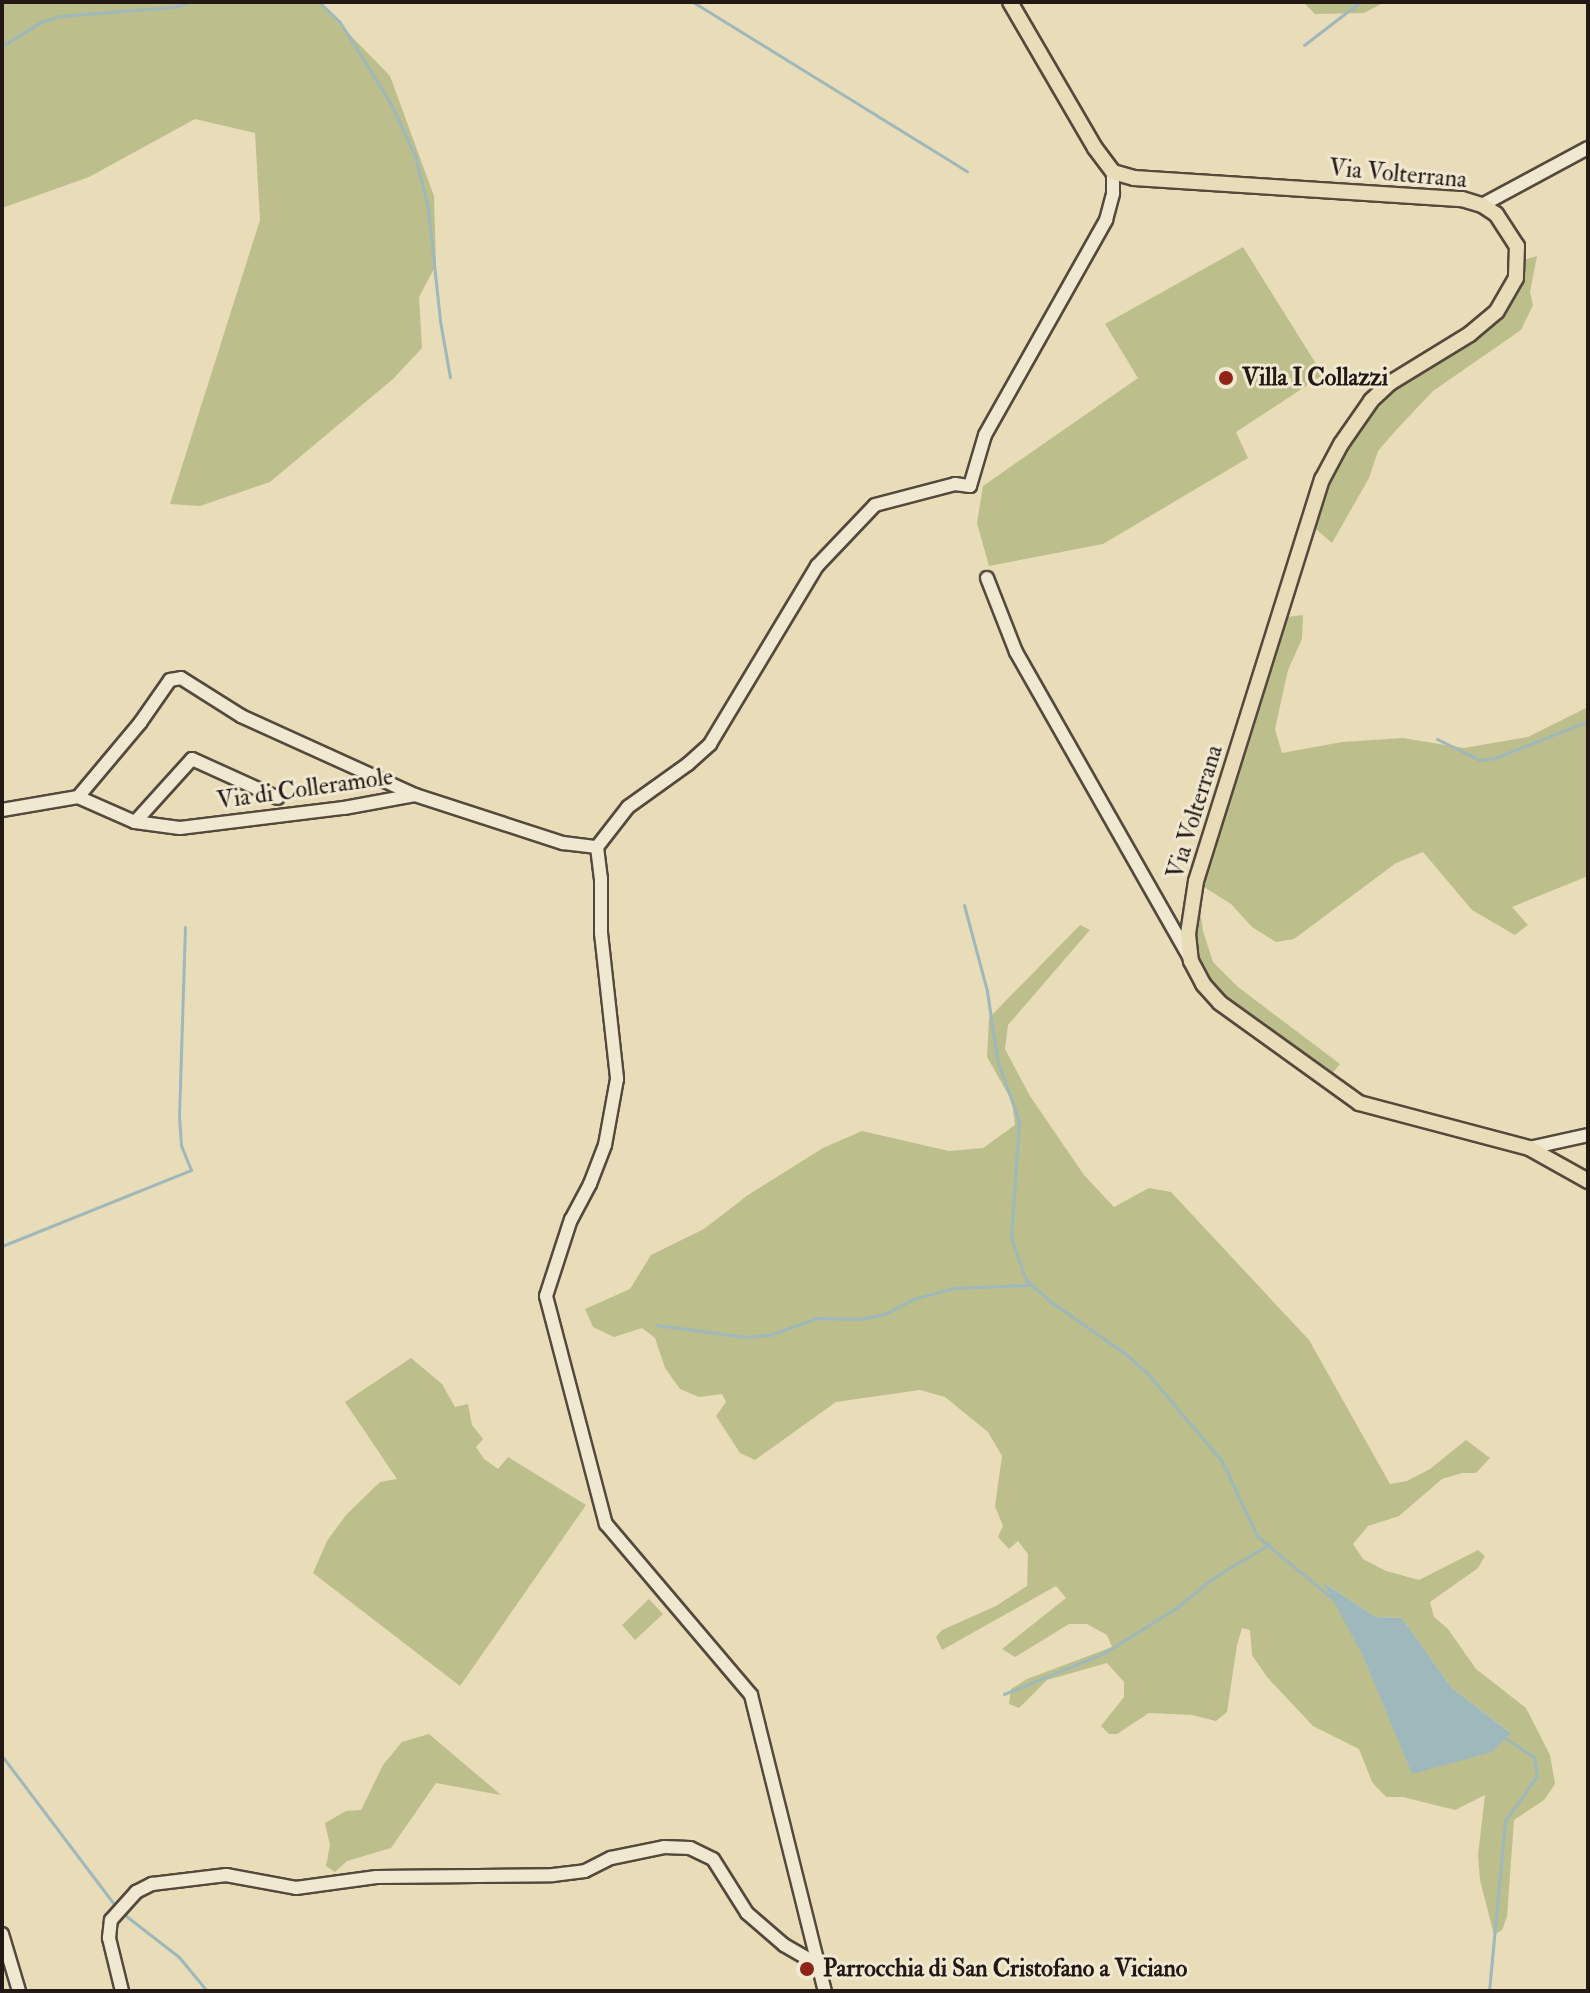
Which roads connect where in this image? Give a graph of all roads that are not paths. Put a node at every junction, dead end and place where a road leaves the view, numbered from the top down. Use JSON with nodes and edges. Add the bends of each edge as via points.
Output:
{"nodes":[{"id":1,"x":1010,"y":2,"type":"edge"},
{"id":2,"x":1588,"y":148,"type":"edge"},
{"id":3,"x":1113,"y":172,"type":"junction"},
{"id":4,"x":1482,"y":205,"type":"junction"},
{"id":5,"x":987,"y":578,"type":"dead end"},
{"id":6,"x":415,"y":795,"type":"junction"},
{"id":7,"x":78,"y":797,"type":"junction"},
{"id":8,"x":278,"y":798,"type":"dead end"},
{"id":9,"x":2,"y":810,"type":"edge"},
{"id":10,"x":135,"y":822,"type":"junction"},
{"id":11,"x":597,"y":847,"type":"junction"},
{"id":12,"x":1191,"y":961,"type":"junction"},
{"id":13,"x":1588,"y":1135,"type":"edge"},
{"id":14,"x":1529,"y":1148,"type":"junction"},
{"id":15,"x":1588,"y":1181,"type":"edge"},
{"id":16,"x":2,"y":1934,"type":"edge"},
{"id":17,"x":817,"y":1964,"type":"junction"},
{"id":18,"x":19,"y":1991,"type":"edge"},
{"id":19,"x":122,"y":1991,"type":"edge"},
{"id":20,"x":825,"y":1991,"type":"edge"}],
"edges":[{"from":1,"to":3,"type":"main road"},
{"from":2,"to":4,"type":"street"},
{"from":3,"to":4,"type":"main road","name":"Via Volterrana","via":[[1134,178],[1426,195]]},
{"from":3,"to":11,"type":"street","via":[[1106,220],[985,435],[970,486],[955,484],[875,505],[817,566],[710,744],[628,807]]},
{"from":4,"to":12,"type":"main road","name":"Via Volterrana","via":[[1496,214],[1517,246],[1516,278],[1496,312],[1371,401],[1322,479],[1196,881],[1188,934]]},
{"from":5,"to":12,"type":"street","name":"Via Volterrana","via":[[1016,652]]},
{"from":6,"to":7,"type":"street","via":[[241,716],[181,678],[170,680]]},
{"from":6,"to":10,"type":"street","name":"Via di Colleramole","via":[[180,828]]},
{"from":6,"to":11,"type":"street","name":"Via di Colleramole","via":[[549,839]]},
{"from":7,"to":9,"type":"street"},
{"from":7,"to":10,"type":"street","name":"Via di Colleramole"},
{"from":8,"to":10,"type":"street","via":[[192,759]]},
{"from":11,"to":17,"type":"street","via":[[617,1079],[605,1145],[571,1219],[546,1296],[606,1524],[751,1695]]},
{"from":12,"to":14,"type":"main road","name":"Via Volterrana","via":[[1220,1003],[1359,1103]]},
{"from":13,"to":14,"type":"street"},
{"from":14,"to":15,"type":"main road","name":"Via Volterrana"},
{"from":16,"to":18,"type":"street"},
{"from":17,"to":19,"type":"street","via":[[784,1945],[747,1913],[713,1859],[690,1848],[664,1847],[553,1875],[376,1877],[296,1888],[226,1875],[152,1884],[136,1892],[111,1920],[109,1938]]},
{"from":17,"to":20,"type":"street"}]}
